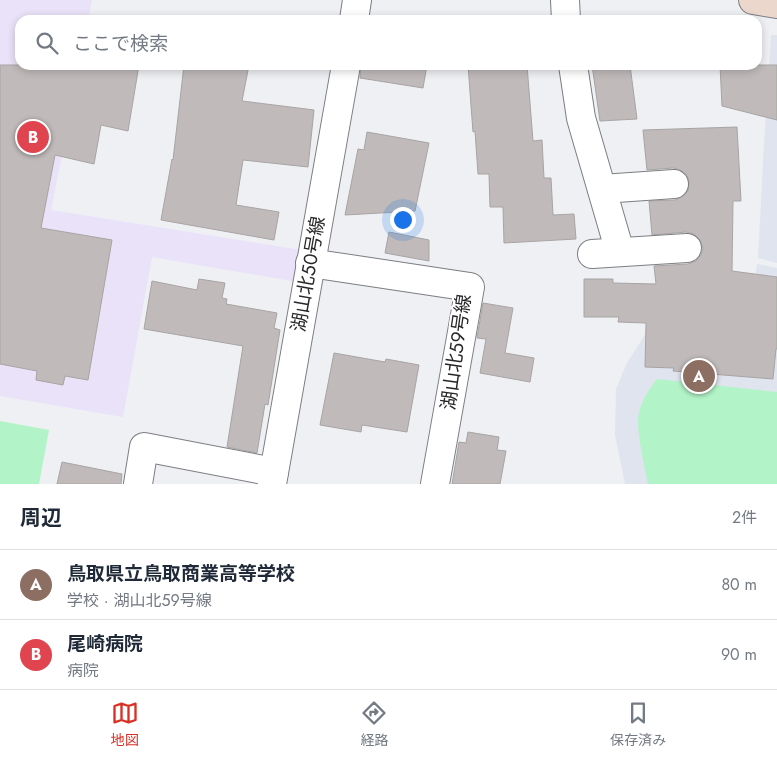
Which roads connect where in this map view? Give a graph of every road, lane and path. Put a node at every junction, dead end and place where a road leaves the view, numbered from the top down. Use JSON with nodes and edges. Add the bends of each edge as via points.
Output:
{"nodes":[{"id":1,"x":358,"y":0,"type":"edge"},
{"id":2,"x":565,"y":0,"type":"edge"},
{"id":3,"x":752,"y":0,"type":"edge"},
{"id":4,"x":777,"y":4,"type":"edge"},
{"id":5,"x":355,"y":15,"type":"edge"},
{"id":6,"x":566,"y":15,"type":"edge"},
{"id":7,"x":345,"y":70,"type":"edge"},
{"id":8,"x":574,"y":70,"type":"edge"},
{"id":9,"x":674,"y":184,"type":"dead end"},
{"id":10,"x":602,"y":189,"type":"junction"},
{"id":11,"x":687,"y":248,"type":"dead end"},
{"id":12,"x":620,"y":252,"type":"junction"},
{"id":13,"x":592,"y":254,"type":"dead end"},
{"id":14,"x":310,"y":263,"type":"junction"},
{"id":15,"x":273,"y":478,"type":"edge"},
{"id":16,"x":138,"y":484,"type":"edge"},
{"id":17,"x":435,"y":484,"type":"edge"}],
"edges":[{"from":1,"to":5,"type":"street"},
{"from":2,"to":6,"type":"street"},
{"from":3,"to":4,"type":"main road"},
{"from":7,"to":14,"type":"street","name":"湖山北50号線"},
{"from":8,"to":10,"type":"street","via":[[581,118]]},
{"from":9,"to":10,"type":"street"},
{"from":10,"to":12,"type":"street"},
{"from":11,"to":12,"type":"street"},
{"from":12,"to":13,"type":"street"},
{"from":14,"to":15,"type":"street","name":"湖山北50号線"},
{"from":14,"to":17,"type":"street","name":"湖山北59号線","via":[[470,287]]},
{"from":15,"to":16,"type":"street","via":[[144,447]]}]}
